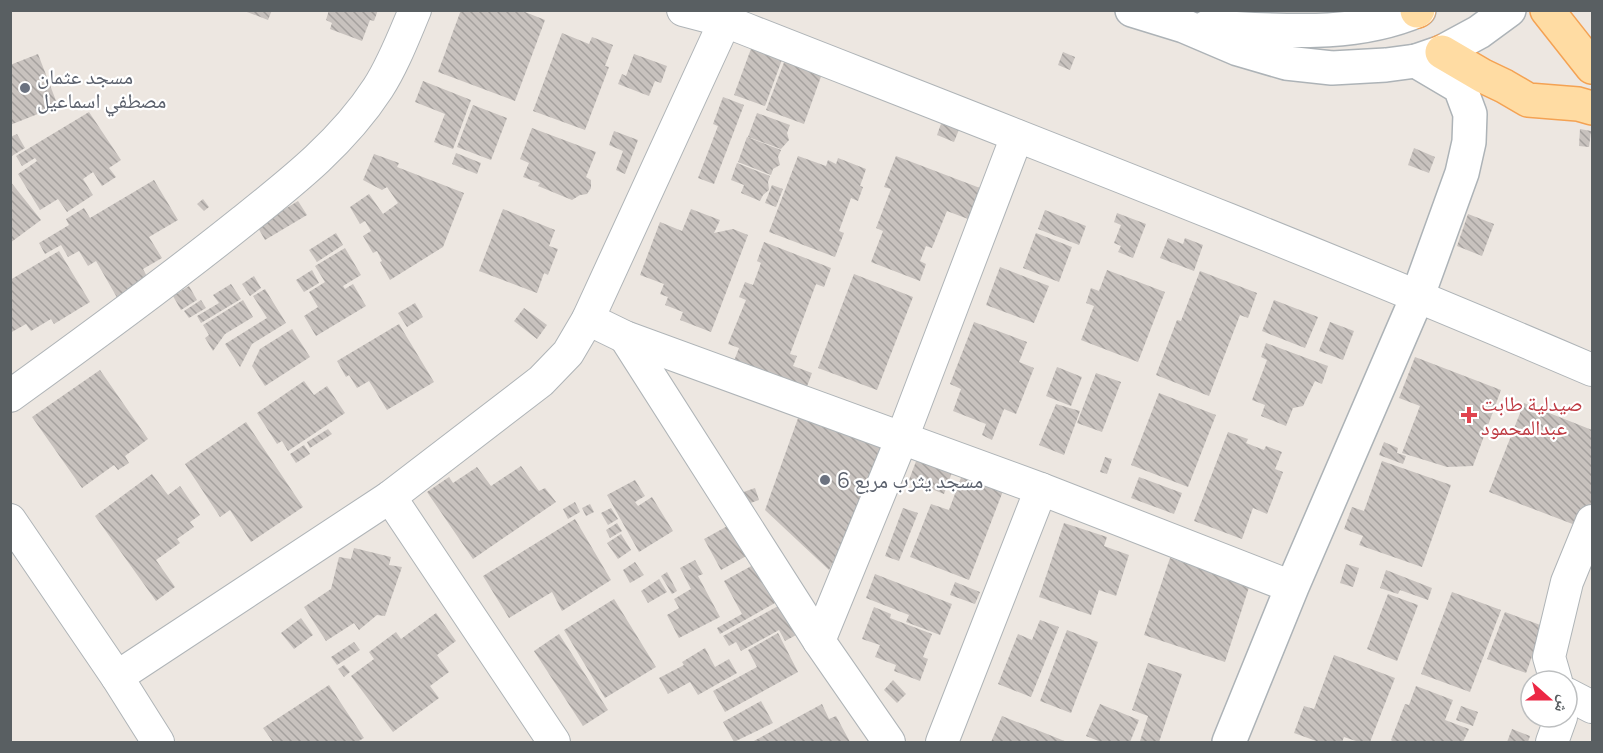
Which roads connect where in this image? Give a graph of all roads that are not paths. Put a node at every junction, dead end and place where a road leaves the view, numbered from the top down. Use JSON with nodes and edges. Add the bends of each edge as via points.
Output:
{"nodes":[{"id":1,"x":415,"y":10,"type":"edge"},
{"id":2,"x":683,"y":10,"type":"edge"},
{"id":3,"x":1132,"y":10,"type":"edge"},
{"id":4,"x":1509,"y":10,"type":"edge"},
{"id":5,"x":1547,"y":10,"type":"edge"},
{"id":6,"x":1418,"y":11,"type":"edge"},
{"id":7,"x":724,"y":21,"type":"junction"},
{"id":8,"x":1184,"y":26,"type":"junction"},
{"id":9,"x":1429,"y":56,"type":"junction"},
{"id":10,"x":1593,"y":67,"type":"edge"},
{"id":11,"x":1593,"y":108,"type":"edge"},
{"id":12,"x":1017,"y":136,"type":"junction"},
{"id":13,"x":1418,"y":295,"type":"junction"},
{"id":14,"x":588,"y":319,"type":"junction"},
{"id":15,"x":625,"y":337,"type":"junction"},
{"id":16,"x":1593,"y":370,"type":"edge"},
{"id":17,"x":10,"y":396,"type":"edge"},
{"id":18,"x":902,"y":438,"type":"junction"},
{"id":19,"x":1041,"y":489,"type":"junction"},
{"id":20,"x":390,"y":497,"type":"junction"},
{"id":21,"x":10,"y":520,"type":"edge"},
{"id":22,"x":1593,"y":521,"type":"edge"},
{"id":23,"x":1292,"y":587,"type":"junction"},
{"id":24,"x":819,"y":640,"type":"junction"},
{"id":25,"x":1555,"y":669,"type":"edge"},
{"id":26,"x":117,"y":677,"type":"junction"},
{"id":27,"x":158,"y":742,"type":"edge"},
{"id":28,"x":554,"y":742,"type":"edge"},
{"id":29,"x":889,"y":742,"type":"edge"},
{"id":30,"x":942,"y":742,"type":"edge"},
{"id":31,"x":1229,"y":742,"type":"edge"}],
"edges":[{"from":1,"to":17,"type":"street","via":[[378,87],[346,130],[297,178],[173,278]]},
{"from":2,"to":7,"type":"street"},
{"from":3,"to":8,"type":"street"},
{"from":4,"to":9,"type":"street","via":[[1479,32]]},
{"from":5,"to":10,"type":"main road"},
{"from":6,"to":8,"type":"street","via":[[1379,24],[1335,31]]},
{"from":7,"to":12,"type":"street"},
{"from":7,"to":14,"type":"street"},
{"from":8,"to":9,"type":"street","via":[[1238,49],[1286,63],[1332,68],[1386,65]]},
{"from":9,"to":11,"type":"main road","via":[[1483,76],[1528,100]]},
{"from":9,"to":13,"type":"street","via":[[1460,87],[1470,114],[1469,142]]},
{"from":12,"to":13,"type":"street"},
{"from":12,"to":18,"type":"street"},
{"from":13,"to":16,"type":"street"},
{"from":13,"to":23,"type":"street"},
{"from":14,"to":15,"type":"street"},
{"from":14,"to":20,"type":"street","via":[[568,353],[541,381]]},
{"from":15,"to":18,"type":"street"},
{"from":15,"to":24,"type":"street"},
{"from":18,"to":19,"type":"street"},
{"from":18,"to":24,"type":"street"},
{"from":19,"to":23,"type":"street"},
{"from":19,"to":30,"type":"street"},
{"from":20,"to":26,"type":"street"},
{"from":20,"to":28,"type":"street"},
{"from":21,"to":26,"type":"street"},
{"from":22,"to":25,"type":"street","via":[[1567,582],[1549,657]]},
{"from":23,"to":31,"type":"street"},
{"from":24,"to":29,"type":"street"},
{"from":26,"to":27,"type":"street"}]}
